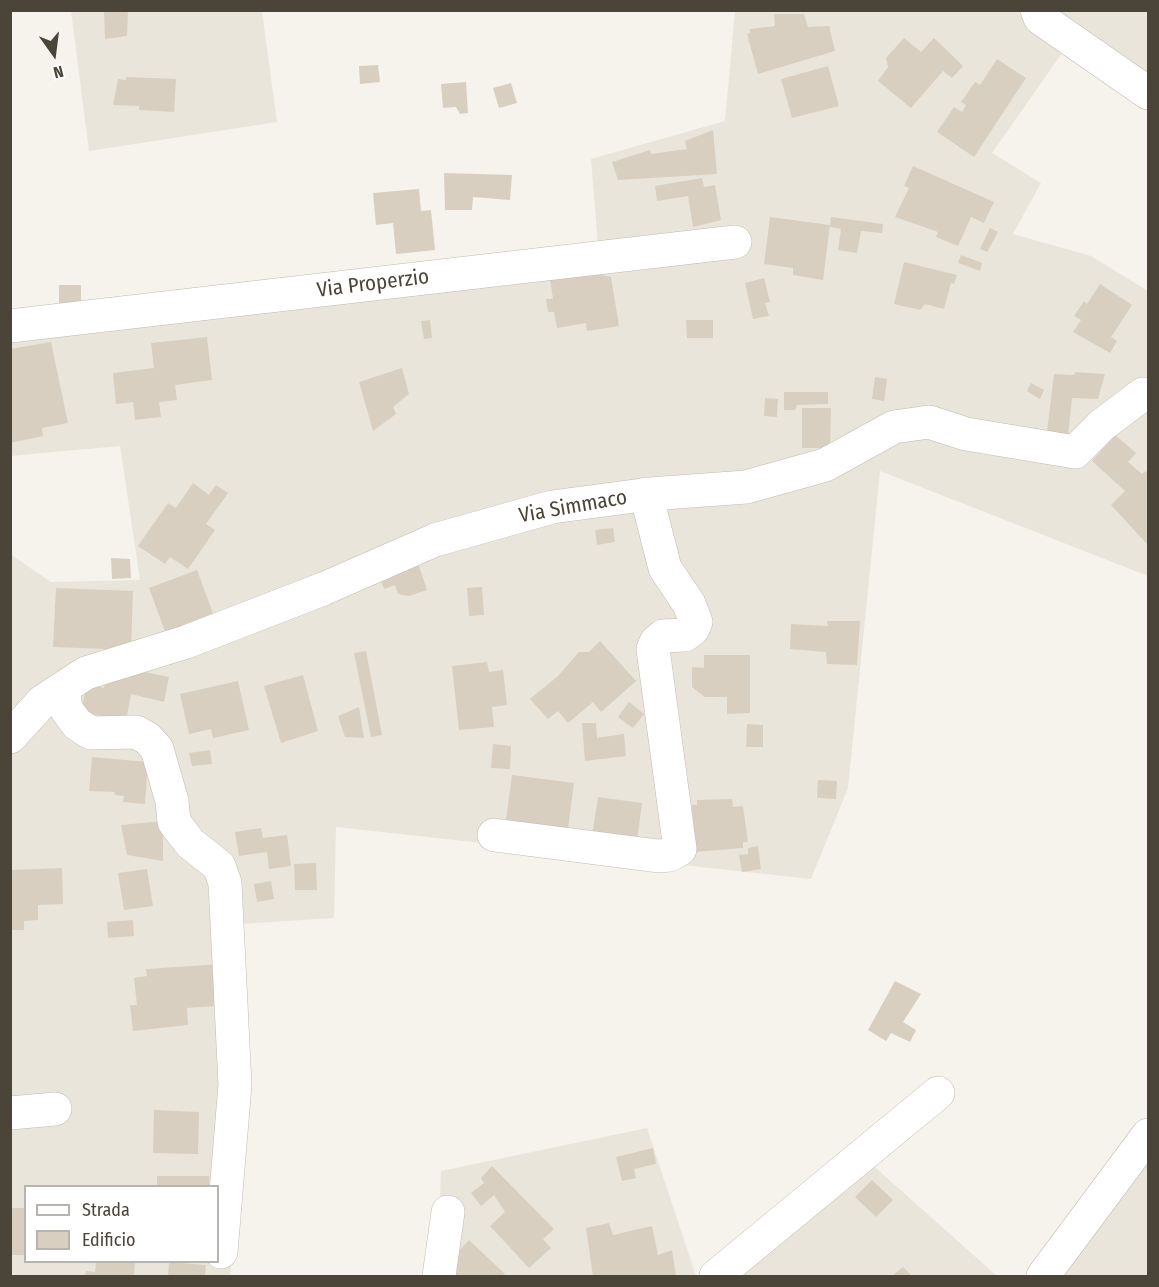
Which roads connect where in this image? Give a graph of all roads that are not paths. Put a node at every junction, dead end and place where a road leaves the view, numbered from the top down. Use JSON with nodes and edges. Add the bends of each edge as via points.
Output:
{"nodes":[{"id":1,"x":1037,"y":10,"type":"edge"},
{"id":2,"x":1149,"y":93,"type":"edge"},
{"id":3,"x":735,"y":242,"type":"dead end"},
{"id":4,"x":10,"y":326,"type":"edge"},
{"id":5,"x":1149,"y":395,"type":"edge"},
{"id":6,"x":646,"y":494,"type":"junction"},
{"id":7,"x":63,"y":687,"type":"junction"},
{"id":8,"x":10,"y":737,"type":"edge"},
{"id":9,"x":494,"y":835,"type":"dead end"},
{"id":10,"x":938,"y":1093,"type":"dead end"},
{"id":11,"x":55,"y":1109,"type":"dead end"},
{"id":12,"x":10,"y":1113,"type":"edge"},
{"id":13,"x":1149,"y":1136,"type":"edge"},
{"id":14,"x":448,"y":1212,"type":"dead end"},
{"id":15,"x":220,"y":1252,"type":"dead end"},
{"id":16,"x":439,"y":1276,"type":"edge"},
{"id":17,"x":716,"y":1276,"type":"edge"},
{"id":18,"x":1043,"y":1276,"type":"edge"}],
"edges":[{"from":1,"to":2,"type":"street","via":[[1040,18]]},
{"from":3,"to":4,"type":"street","name":"Via Properzio"},
{"from":5,"to":6,"type":"street","name":"Via Simmaco","via":[[1143,393],[1075,452],[966,434],[929,422],[894,427],[825,465],[746,487]]},
{"from":6,"to":7,"type":"street","name":"Via Simmaco","via":[[552,507],[435,540],[186,642],[86,673]]},
{"from":6,"to":9,"type":"street","via":[[665,568],[696,622],[685,634],[663,636],[653,649],[680,849],[658,856]]},
{"from":7,"to":8,"type":"street","name":"Via Simmaco","via":[[43,701]]},
{"from":7,"to":15,"type":"street","via":[[66,709],[77,724],[91,732],[136,732],[157,749],[174,822],[190,843],[219,866],[225,883],[235,1085]]},
{"from":10,"to":17,"type":"street"},
{"from":11,"to":12,"type":"street"},
{"from":13,"to":18,"type":"street"},
{"from":14,"to":16,"type":"street"}]}
